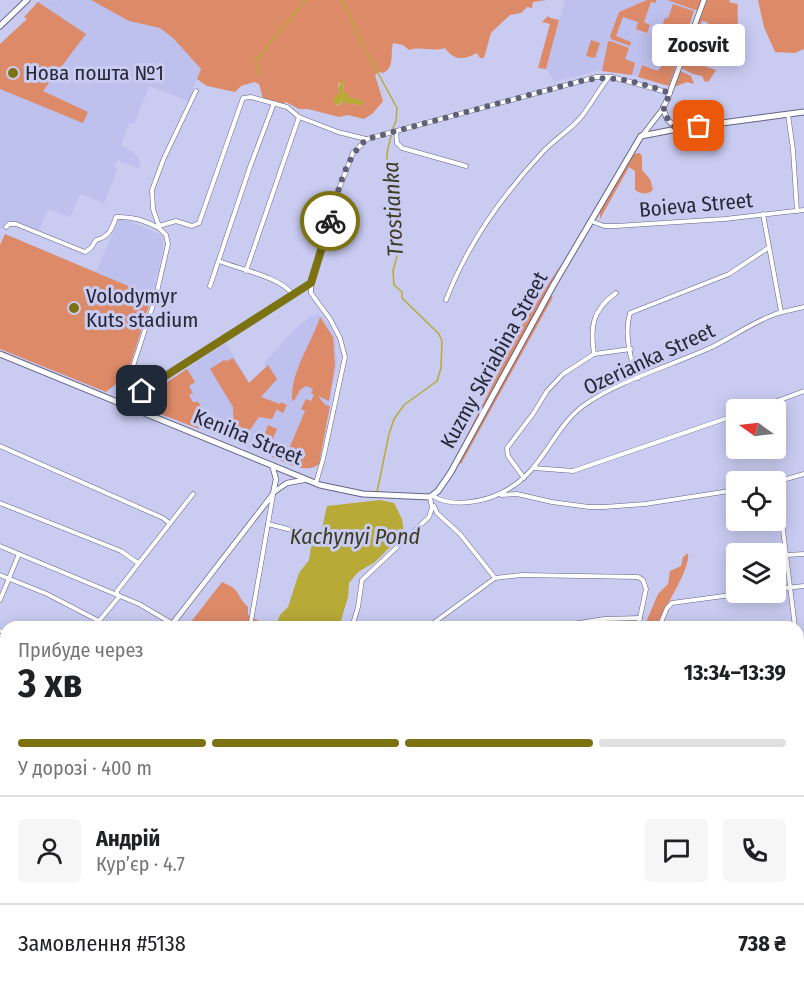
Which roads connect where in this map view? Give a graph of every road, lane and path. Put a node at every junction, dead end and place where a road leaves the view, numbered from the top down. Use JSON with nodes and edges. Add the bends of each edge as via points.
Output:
{"nodes":[{"id":1,"x":27,"y":0,"type":"edge"},
{"id":2,"x":704,"y":0,"type":"edge"},
{"id":3,"x":0,"y":26,"type":"edge"},
{"id":4,"x":609,"y":77,"type":"junction"},
{"id":5,"x":196,"y":91,"type":"dead end"},
{"id":6,"x":670,"y":93,"type":"junction"},
{"id":7,"x":274,"y":104,"type":"junction"},
{"id":8,"x":663,"y":108,"type":"junction"},
{"id":9,"x":804,"y":112,"type":"edge"},
{"id":10,"x":788,"y":114,"type":"junction"},
{"id":11,"x":299,"y":117,"type":"junction"},
{"id":12,"x":677,"y":129,"type":"junction"},
{"id":13,"x":396,"y":131,"type":"junction"},
{"id":14,"x":642,"y":136,"type":"junction"},
{"id":15,"x":367,"y":139,"type":"junction"},
{"id":16,"x":466,"y":166,"type":"dead end"},
{"id":17,"x":804,"y":210,"type":"edge"},
{"id":18,"x":797,"y":211,"type":"junction"},
{"id":19,"x":764,"y":214,"type":"junction"},
{"id":20,"x":591,"y":221,"type":"junction"},
{"id":21,"x":6,"y":227,"type":"dead end"},
{"id":22,"x":160,"y":227,"type":"junction"},
{"id":23,"x":768,"y":248,"type":"junction"},
{"id":24,"x":219,"y":261,"type":"junction"},
{"id":25,"x":246,"y":271,"type":"junction"},
{"id":26,"x":311,"y":283,"type":"junction"},
{"id":27,"x":210,"y":286,"type":"dead end"},
{"id":28,"x":616,"y":293,"type":"dead end"},
{"id":29,"x":293,"y":295,"type":"junction"},
{"id":30,"x":446,"y":300,"type":"dead end"},
{"id":31,"x":804,"y":307,"type":"edge"},
{"id":32,"x":781,"y":312,"type":"junction"},
{"id":33,"x":631,"y":350,"type":"junction"},
{"id":34,"x":0,"y":354,"type":"edge"},
{"id":35,"x":594,"y":354,"type":"junction"},
{"id":36,"x":638,"y":378,"type":"junction"},
{"id":37,"x":804,"y":391,"type":"edge"},
{"id":38,"x":783,"y":399,"type":"edge"},
{"id":39,"x":121,"y":404,"type":"junction"},
{"id":40,"x":726,"y":418,"type":"edge"},
{"id":41,"x":0,"y":446,"type":"edge"},
{"id":42,"x":272,"y":465,"type":"junction"},
{"id":43,"x":534,"y":468,"type":"junction"},
{"id":44,"x":804,"y":474,"type":"edge"},
{"id":45,"x":524,"y":478,"type":"junction"},
{"id":46,"x":786,"y":479,"type":"edge"},
{"id":47,"x":309,"y":480,"type":"junction"},
{"id":48,"x":316,"y":483,"type":"junction"},
{"id":49,"x":726,"y":492,"type":"edge"},
{"id":50,"x":193,"y":494,"type":"dead end"},
{"id":51,"x":273,"y":494,"type":"junction"},
{"id":52,"x":497,"y":495,"type":"junction"},
{"id":53,"x":432,"y":499,"type":"junction"},
{"id":54,"x":0,"y":503,"type":"edge"},
{"id":55,"x":169,"y":523,"type":"junction"},
{"id":56,"x":268,"y":524,"type":"junction"},
{"id":57,"x":783,"y":531,"type":"edge"},
{"id":58,"x":315,"y":536,"type":"dead end"},
{"id":59,"x":0,"y":546,"type":"edge"},
{"id":60,"x":19,"y":554,"type":"junction"},
{"id":61,"x":804,"y":554,"type":"edge"},
{"id":62,"x":787,"y":555,"type":"junction"},
{"id":63,"x":138,"y":563,"type":"junction"},
{"id":64,"x":0,"y":575,"type":"edge"},
{"id":65,"x":8,"y":578,"type":"junction"},
{"id":66,"x":495,"y":578,"type":"junction"},
{"id":67,"x":804,"y":586,"type":"edge"},
{"id":68,"x":791,"y":587,"type":"junction"},
{"id":69,"x":786,"y":588,"type":"edge"},
{"id":70,"x":118,"y":595,"type":"junction"},
{"id":71,"x":726,"y":596,"type":"edge"},
{"id":72,"x":0,"y":600,"type":"edge"},
{"id":73,"x":640,"y":618,"type":"junction"},
{"id":74,"x":99,"y":621,"type":"joint"},
{"id":75,"x":166,"y":621,"type":"edge"},
{"id":76,"x":174,"y":621,"type":"edge"},
{"id":77,"x":251,"y":621,"type":"edge"},
{"id":78,"x":354,"y":621,"type":"edge"},
{"id":79,"x":436,"y":621,"type":"edge"},
{"id":80,"x":592,"y":621,"type":"edge"},
{"id":81,"x":639,"y":621,"type":"edge"},
{"id":82,"x":662,"y":621,"type":"edge"},
{"id":83,"x":794,"y":621,"type":"edge"}],
"edges":[{"from":1,"to":3,"type":"main road"},
{"from":2,"to":6,"type":"street"},
{"from":4,"to":6,"type":"street"},
{"from":4,"to":13,"type":"street"},
{"from":4,"to":30,"type":"street","via":[[582,116],[543,152],[487,221],[469,248]]},
{"from":5,"to":22,"type":"street","via":[[153,186],[152,204]]},
{"from":6,"to":8,"type":"street"},
{"from":7,"to":11,"type":"street"},
{"from":7,"to":22,"type":"street","via":[[243,98],[199,223],[192,226],[176,221]]},
{"from":7,"to":24,"type":"street"},
{"from":8,"to":12,"type":"street"},
{"from":8,"to":14,"type":"street"},
{"from":9,"to":10,"type":"main road"},
{"from":10,"to":12,"type":"main road"},
{"from":10,"to":18,"type":"street"},
{"from":11,"to":15,"type":"street"},
{"from":11,"to":25,"type":"street"},
{"from":12,"to":14,"type":"main road"},
{"from":13,"to":15,"type":"street"},
{"from":13,"to":16,"type":"street","via":[[397,143],[402,148]]},
{"from":14,"to":20,"type":"main road","name":"Kuzmy Skriabina Street"},
{"from":15,"to":26,"type":"street","via":[[353,153],[337,194]]},
{"from":17,"to":18,"type":"street","name":"Boieva Street"},
{"from":18,"to":19,"type":"street","name":"Boieva Street"},
{"from":19,"to":20,"type":"street","name":"Boieva Street","via":[[616,226]]},
{"from":19,"to":23,"type":"street"},
{"from":20,"to":53,"type":"main road","name":"Kuzmy Skriabina Street","via":[[451,472]]},
{"from":21,"to":22,"type":"street","via":[[16,224],[85,252],[110,232],[116,217],[142,219]]},
{"from":22,"to":39,"type":"street","via":[[167,238],[164,264]]},
{"from":23,"to":32,"type":"street"},
{"from":23,"to":33,"type":"street","via":[[729,274],[630,313],[627,323]]},
{"from":24,"to":25,"type":"street"},
{"from":24,"to":27,"type":"street"},
{"from":25,"to":29,"type":"street","via":[[278,283]]},
{"from":26,"to":29,"type":"street"},
{"from":26,"to":48,"type":"street","via":[[310,291],[330,319],[345,357]]},
{"from":28,"to":35,"type":"street","via":[[600,309],[591,327]]},
{"from":29,"to":39,"type":"street"},
{"from":31,"to":32,"type":"street","name":"Ozerianka Street"},
{"from":32,"to":36,"type":"street","name":"Ozerianka Street"},
{"from":33,"to":35,"type":"street"},
{"from":33,"to":36,"type":"street"},
{"from":34,"to":39,"type":"main road","name":"Keniha Street"},
{"from":35,"to":45,"type":"street","via":[[557,379],[508,445],[508,456]]},
{"from":36,"to":43,"type":"street","name":"Ozerianka Street","via":[[583,406]]},
{"from":37,"to":38,"type":"street"},
{"from":39,"to":42,"type":"main road","name":"Keniha Street"},
{"from":40,"to":43,"type":"street","via":[[573,471]]},
{"from":41,"to":55,"type":"street"},
{"from":42,"to":47,"type":"main road","name":"Keniha Street"},
{"from":42,"to":51,"type":"street","via":[[276,480]]},
{"from":43,"to":45,"type":"street","name":"Ozerianka Street"},
{"from":44,"to":46,"type":"street"},
{"from":45,"to":52,"type":"street","name":"Ozerianka Street"},
{"from":47,"to":48,"type":"main road","name":"Keniha Street"},
{"from":47,"to":51,"type":"street","via":[[287,483]]},
{"from":48,"to":53,"type":"main road","via":[[350,492]]},
{"from":49,"to":52,"type":"street","via":[[604,507],[570,505],[517,494]]},
{"from":50,"to":55,"type":"street"},
{"from":51,"to":56,"type":"street"},
{"from":51,"to":76,"type":"street"},
{"from":52,"to":53,"type":"street","name":"Ozerianka Street","via":[[459,503]]},
{"from":53,"to":66,"type":"street","via":[[437,513],[460,534]]},
{"from":53,"to":78,"type":"street","via":[[429,517],[362,580]]},
{"from":54,"to":63,"type":"street","via":[[121,551]]},
{"from":55,"to":63,"type":"street"},
{"from":56,"to":58,"type":"street"},
{"from":56,"to":77,"type":"street"},
{"from":57,"to":62,"type":"street"},
{"from":59,"to":60,"type":"street"},
{"from":60,"to":65,"type":"street"},
{"from":60,"to":70,"type":"street"},
{"from":61,"to":62,"type":"street"},
{"from":62,"to":68,"type":"street"},
{"from":63,"to":70,"type":"street"},
{"from":64,"to":65,"type":"street"},
{"from":65,"to":72,"type":"street"},
{"from":65,"to":74,"type":"street"},
{"from":66,"to":73,"type":"street","via":[[522,574],[638,577],[646,589]]},
{"from":66,"to":79,"type":"street"},
{"from":67,"to":68,"type":"street"},
{"from":68,"to":69,"type":"street"},
{"from":68,"to":83,"type":"street"},
{"from":70,"to":74,"type":"street"},
{"from":70,"to":75,"type":"street","via":[[151,609]]},
{"from":71,"to":82,"type":"street","via":[[672,603]]},
{"from":73,"to":80,"type":"street"},
{"from":73,"to":81,"type":"street"}]}
